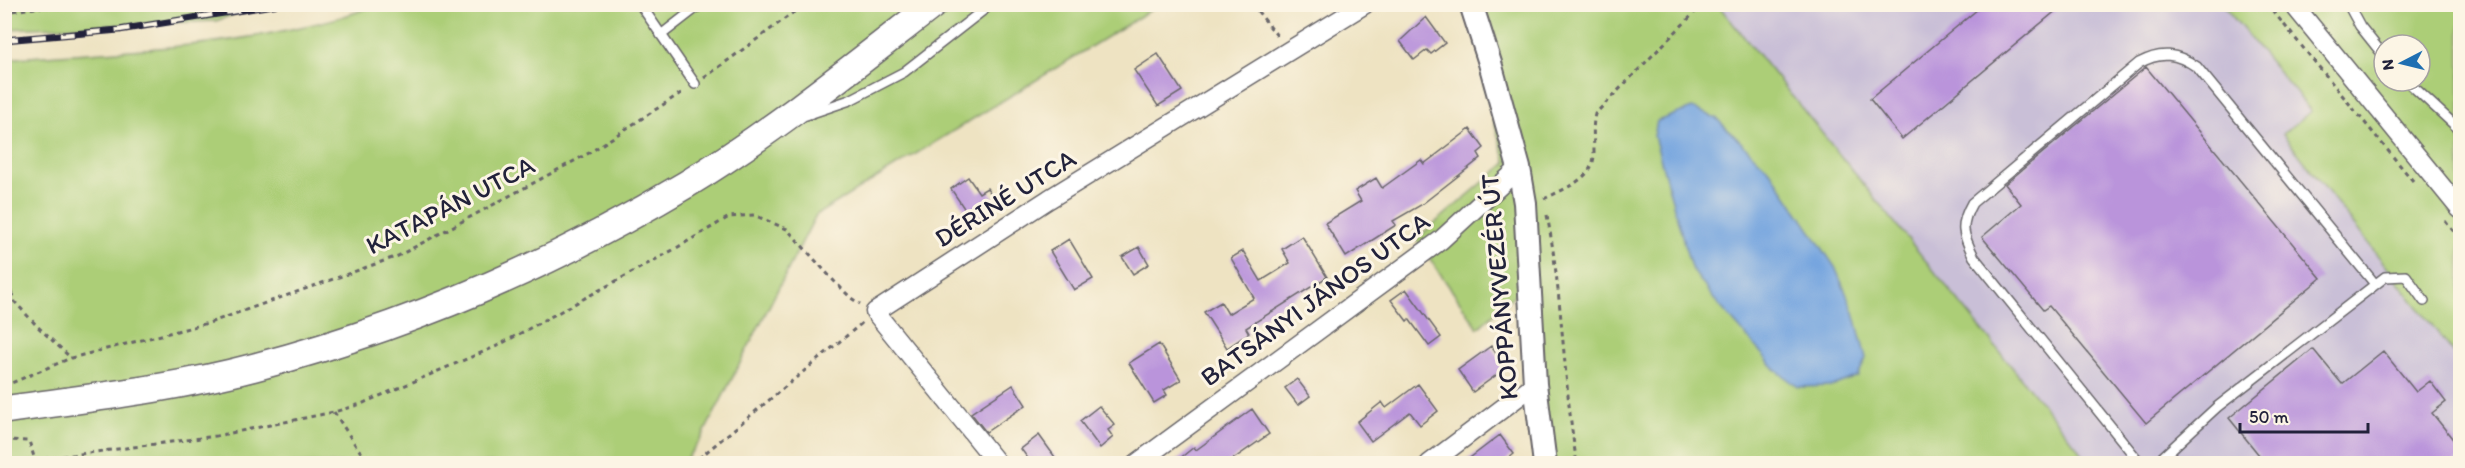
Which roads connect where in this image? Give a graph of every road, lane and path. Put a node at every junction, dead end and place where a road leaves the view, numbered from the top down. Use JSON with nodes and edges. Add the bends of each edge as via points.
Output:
{"nodes":[{"id":1,"x":66,"y":4,"type":"edge"},
{"id":2,"x":640,"y":4,"type":"edge"},
{"id":3,"x":701,"y":4,"type":"edge"},
{"id":4,"x":805,"y":4,"type":"edge"},
{"id":5,"x":934,"y":4,"type":"edge"},
{"id":6,"x":991,"y":4,"type":"edge"},
{"id":7,"x":1252,"y":4,"type":"edge"},
{"id":8,"x":1365,"y":4,"type":"edge"},
{"id":9,"x":1471,"y":4,"type":"edge"},
{"id":10,"x":1702,"y":4,"type":"edge"},
{"id":11,"x":2267,"y":4,"type":"edge"},
{"id":12,"x":2293,"y":4,"type":"edge"},
{"id":13,"x":2348,"y":4,"type":"edge"},
{"id":14,"x":4,"y":12,"type":"edge"},
{"id":15,"x":916,"y":14,"type":"edge"},
{"id":16,"x":661,"y":35,"type":"junction"},
{"id":17,"x":2372,"y":41,"type":"edge"},
{"id":18,"x":1290,"y":52,"type":"junction"},
{"id":19,"x":695,"y":84,"type":"junction"},
{"id":20,"x":2420,"y":93,"type":"edge"},
{"id":21,"x":772,"y":126,"type":"junction"},
{"id":22,"x":2460,"y":130,"type":"edge"},
{"id":23,"x":1519,"y":168,"type":"junction"},
{"id":24,"x":2416,"y":185,"type":"dead end"},
{"id":25,"x":1525,"y":203,"type":"junction"},
{"id":26,"x":2460,"y":209,"type":"edge"},
{"id":27,"x":2438,"y":212,"type":"dead end"},
{"id":28,"x":2460,"y":239,"type":"edge"},
{"id":29,"x":4,"y":266,"type":"edge"},
{"id":30,"x":2375,"y":284,"type":"junction"},
{"id":31,"x":2424,"y":301,"type":"dead end"},
{"id":32,"x":875,"y":312,"type":"junction"},
{"id":33,"x":71,"y":358,"type":"junction"},
{"id":34,"x":1535,"y":384,"type":"junction"},
{"id":35,"x":4,"y":386,"type":"edge"},
{"id":36,"x":4,"y":410,"type":"edge"},
{"id":37,"x":334,"y":412,"type":"junction"},
{"id":38,"x":4,"y":440,"type":"edge"},
{"id":39,"x":373,"y":464,"type":"edge"},
{"id":40,"x":692,"y":464,"type":"edge"},
{"id":41,"x":998,"y":464,"type":"edge"},
{"id":42,"x":1136,"y":464,"type":"edge"},
{"id":43,"x":1429,"y":464,"type":"edge"},
{"id":44,"x":1545,"y":464,"type":"edge"},
{"id":45,"x":2141,"y":464,"type":"edge"},
{"id":46,"x":2155,"y":464,"type":"edge"}],
"edges":[{"from":1,"to":14,"type":"path"},
{"from":2,"to":16,"type":"lane"},
{"from":3,"to":16,"type":"lane"},
{"from":4,"to":19,"type":"path","name":"KATAPÁN UTCA"},
{"from":5,"to":15,"type":"main road"},
{"from":6,"to":21,"type":"lane","via":[[904,72],[850,100]]},
{"from":7,"to":18,"type":"path"},
{"from":8,"to":18,"type":"street","name":"DÉRINÉ UTCA"},
{"from":9,"to":23,"type":"street","name":"KOPPÁNYVEZÉR ÚT"},
{"from":10,"to":25,"type":"path","via":[[1598,109],[1592,123],[1594,163],[1589,171],[1569,187]]},
{"from":11,"to":24,"type":"path"},
{"from":12,"to":26,"type":"street"},
{"from":13,"to":17,"type":"lane"},
{"from":15,"to":21,"type":"main road"},
{"from":16,"to":19,"type":"lane"},
{"from":18,"to":32,"type":"street","name":"DÉRINÉ UTCA"},
{"from":19,"to":33,"type":"path","name":"KATAPÁN UTCA","via":[[589,153],[399,256],[212,322]]},
{"from":20,"to":22,"type":"lane"},
{"from":21,"to":36,"type":"main road","via":[[688,183],[604,231],[421,315],[253,368],[178,384]]},
{"from":23,"to":25,"type":"street","name":"KOPPÁNYVEZÉR ÚT"},
{"from":23,"to":42,"type":"street","name":"BATSÁNYI JÁNOS UTCA","via":[[1441,240]]},
{"from":25,"to":34,"type":"street","name":"KOPPÁNYVEZÉR ÚT"},
{"from":27,"to":28,"type":"path"},
{"from":29,"to":33,"type":"path","via":[[15,301]]},
{"from":30,"to":31,"type":"lane","via":[[2385,277],[2406,276]]},
{"from":30,"to":45,"type":"lane","via":[[2197,67],[2173,54],[2139,63],[1972,203],[1964,216],[1963,235],[1974,257]]},
{"from":30,"to":46,"type":"lane","via":[[2217,407]]},
{"from":32,"to":37,"type":"path","via":[[851,298],[787,229],[754,215],[729,217],[497,346]]},
{"from":32,"to":40,"type":"path"},
{"from":32,"to":41,"type":"street"},
{"from":33,"to":35,"type":"path","name":"KATAPÁN UTCA"},
{"from":34,"to":43,"type":"street"},
{"from":34,"to":44,"type":"street","name":"KOPPÁNYVEZÉR ÚT"},
{"from":37,"to":38,"type":"path","via":[[216,435],[35,460],[29,441]]},
{"from":37,"to":39,"type":"path"}]}
